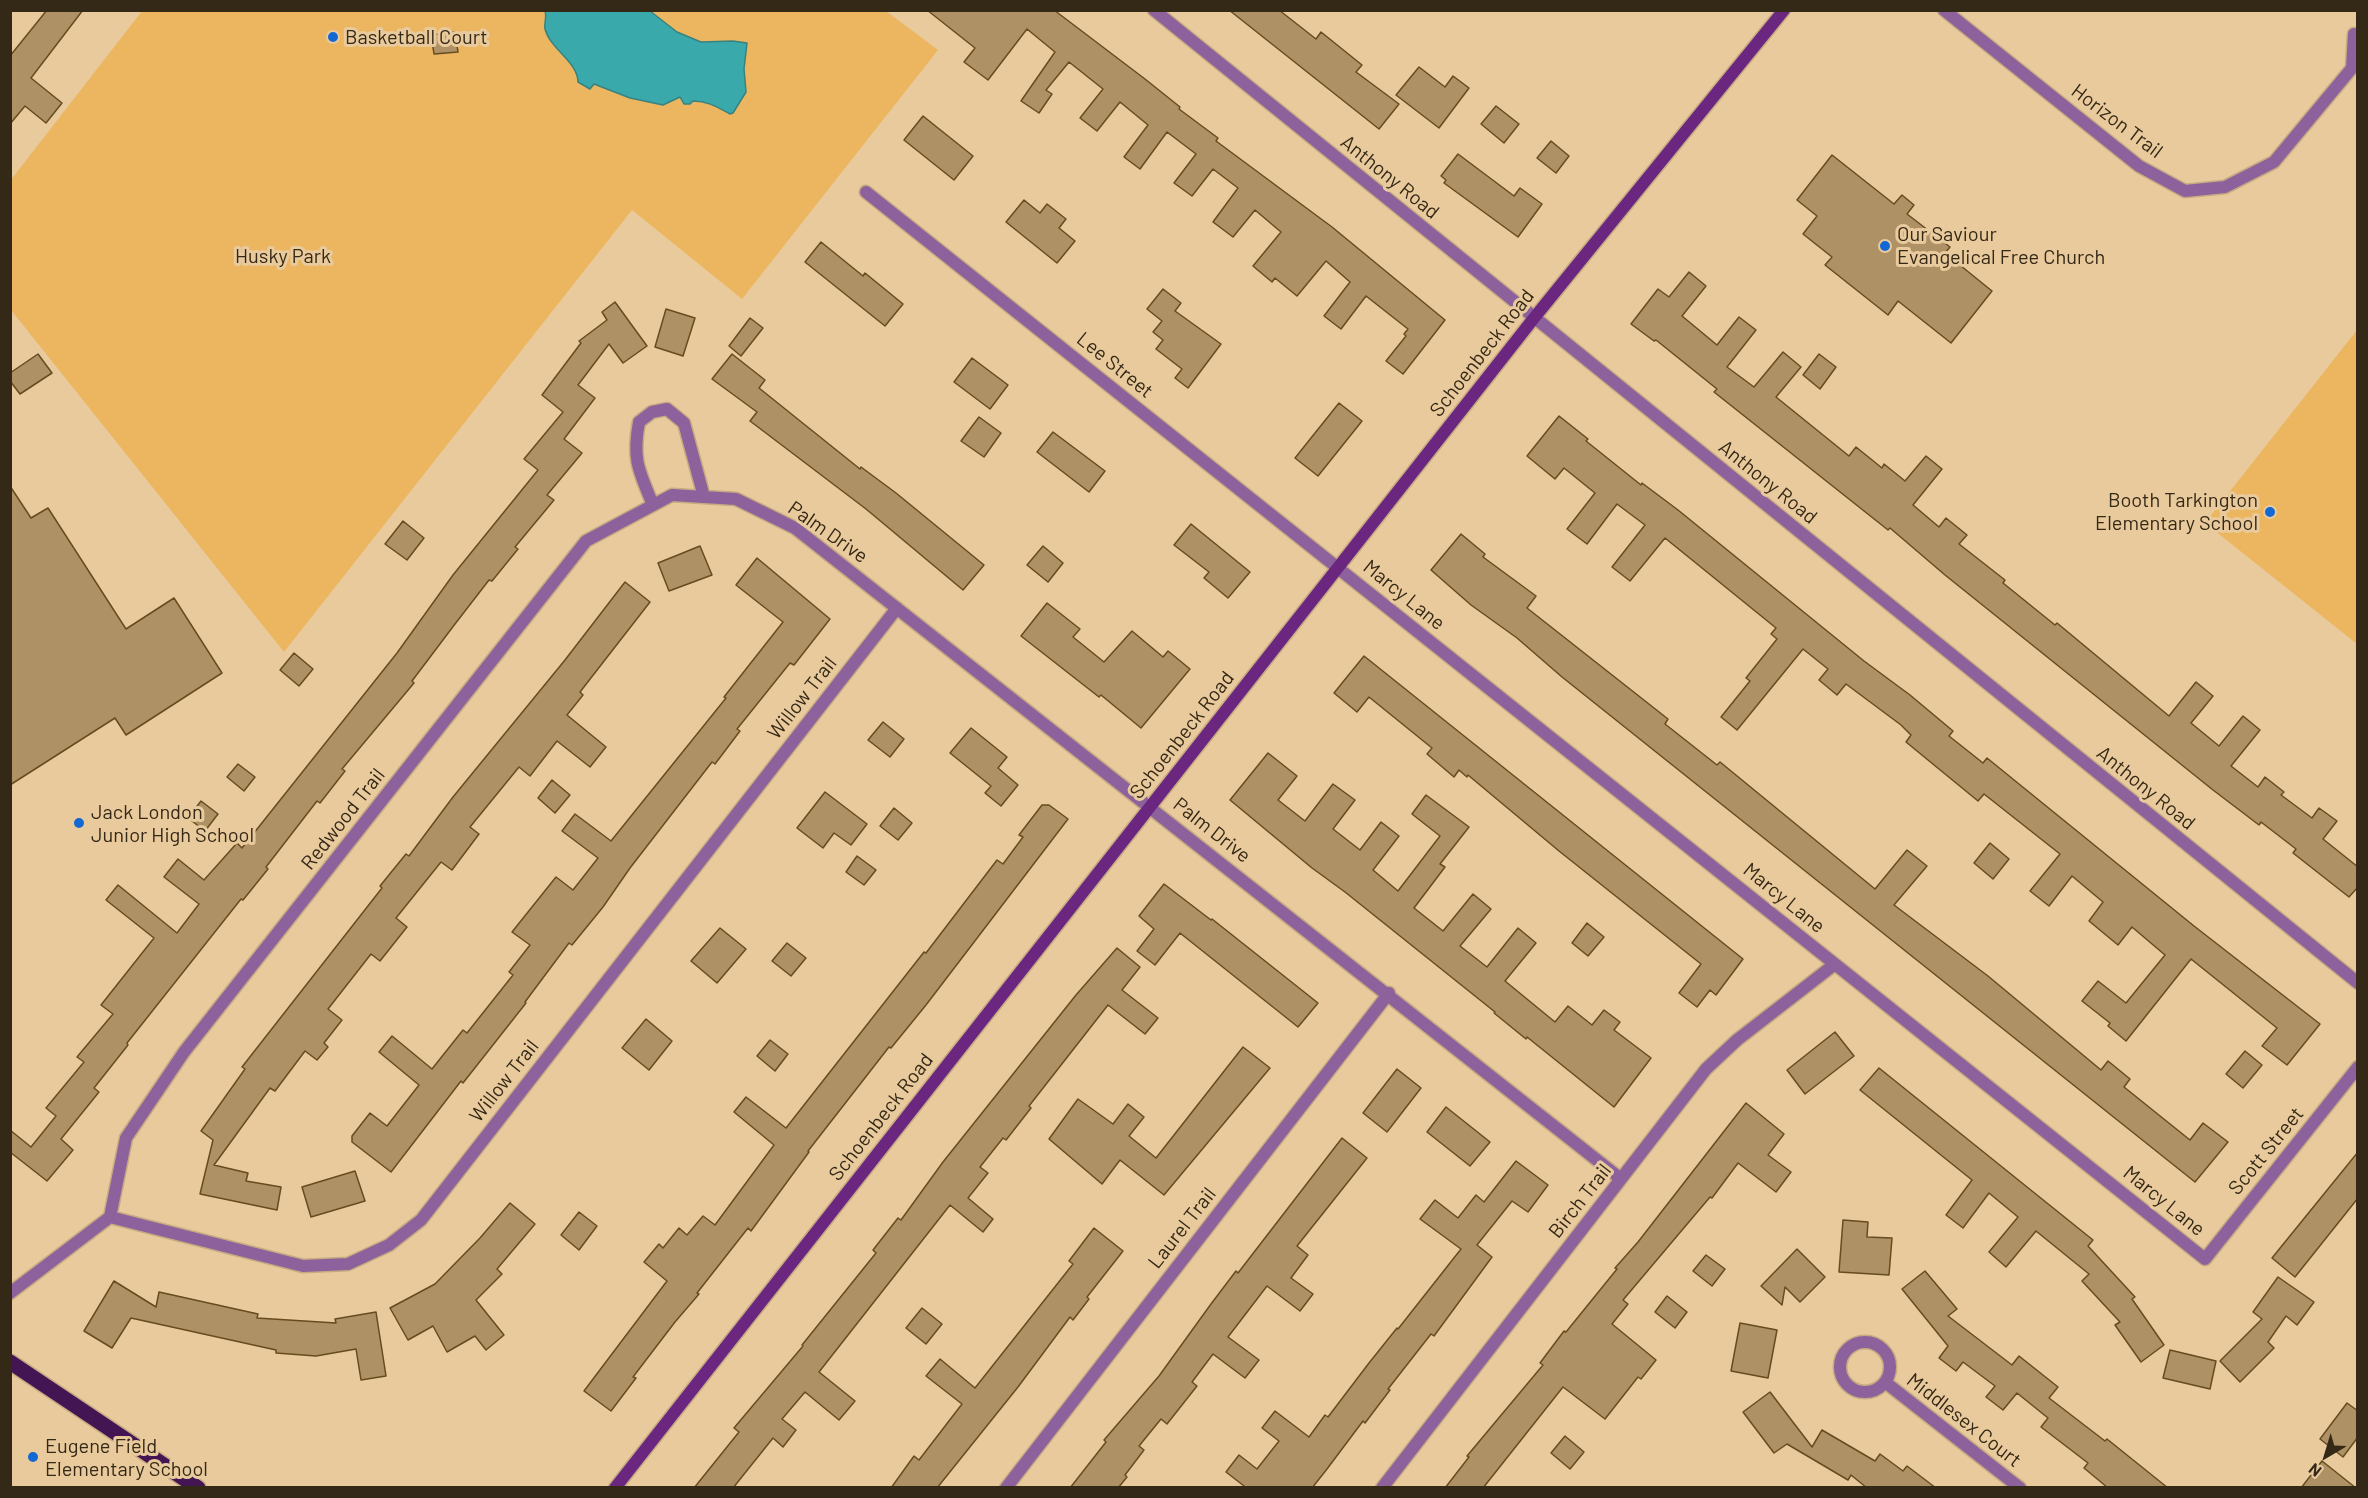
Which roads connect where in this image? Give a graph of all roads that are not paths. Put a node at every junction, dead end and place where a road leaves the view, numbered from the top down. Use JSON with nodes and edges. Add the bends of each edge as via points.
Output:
{"nodes":[{"id":1,"x":1154,"y":10,"type":"edge"},
{"id":2,"x":1784,"y":10,"type":"edge"},
{"id":3,"x":1944,"y":10,"type":"edge"},
{"id":4,"x":2354,"y":34,"type":"dead end"},
{"id":5,"x":866,"y":192,"type":"dead end"},
{"id":6,"x":1534,"y":318,"type":"junction"},
{"id":7,"x":672,"y":495,"type":"joint"},
{"id":8,"x":704,"y":497,"type":"junction"},
{"id":9,"x":653,"y":505,"type":"junction"},
{"id":10,"x":1339,"y":568,"type":"junction"},
{"id":11,"x":897,"y":608,"type":"junction"},
{"id":12,"x":1149,"y":806,"type":"junction"},
{"id":13,"x":1835,"y":964,"type":"junction"},
{"id":14,"x":2358,"y":983,"type":"edge"},
{"id":15,"x":1389,"y":993,"type":"junction"},
{"id":16,"x":2358,"y":1067,"type":"edge"},
{"id":17,"x":1622,"y":1179,"type":"junction"},
{"id":18,"x":110,"y":1217,"type":"junction"},
{"id":19,"x":2205,"y":1258,"type":"joint"},
{"id":20,"x":10,"y":1293,"type":"edge"},
{"id":21,"x":10,"y":1362,"type":"edge"},
{"id":22,"x":1885,"y":1382,"type":"junction"},
{"id":23,"x":198,"y":1488,"type":"edge"},
{"id":24,"x":615,"y":1488,"type":"edge"},
{"id":25,"x":1006,"y":1488,"type":"edge"},
{"id":26,"x":1382,"y":1488,"type":"edge"},
{"id":27,"x":2019,"y":1488,"type":"edge"}],
"edges":[{"from":1,"to":6,"type":"street","name":"Anthony Road"},
{"from":2,"to":6,"type":"main road","name":"Schoenbeck Road"},
{"from":3,"to":4,"type":"street","name":"Horizon Trail","via":[[2139,166],[2185,191],[2225,187],[2274,162],[2352,68]]},
{"from":5,"to":10,"type":"street","name":"Lee Street"},
{"from":6,"to":10,"type":"main road","name":"Schoenbeck Road"},
{"from":6,"to":14,"type":"street","name":"Anthony Road"},
{"from":7,"to":8,"type":"street","name":"Palm Drive"},
{"from":7,"to":9,"type":"street","name":"Redwood Trail"},
{"from":8,"to":9,"type":"street","via":[[684,423],[667,409],[652,412],[639,422],[636,438],[636,461]]},
{"from":8,"to":11,"type":"street","name":"Palm Drive","via":[[736,499],[795,528]]},
{"from":9,"to":18,"type":"street","name":"Redwood Trail","via":[[586,541],[184,1052],[126,1138]]},
{"from":10,"to":12,"type":"main road","name":"Schoenbeck Road"},
{"from":10,"to":13,"type":"street","name":"Marcy Lane"},
{"from":11,"to":12,"type":"street","name":"Palm Drive"},
{"from":11,"to":18,"type":"street","name":"Willow Trail","via":[[421,1220],[389,1245],[348,1264],[303,1266]]},
{"from":12,"to":15,"type":"street","name":"Palm Drive"},
{"from":12,"to":24,"type":"main road","name":"Schoenbeck Road"},
{"from":13,"to":17,"type":"street","name":"Birch Trail","via":[[1706,1069]]},
{"from":13,"to":19,"type":"street","name":"Marcy Lane"},
{"from":15,"to":17,"type":"street","name":"Palm Drive"},
{"from":15,"to":25,"type":"street","name":"Laurel Trail"},
{"from":16,"to":19,"type":"street","name":"Scott Street"},
{"from":17,"to":26,"type":"street","name":"Birch Trail"},
{"from":18,"to":20,"type":"street"},
{"from":21,"to":23,"type":"main road"},
{"from":22,"to":22,"type":"street","name":"Middlesex Court","via":[[1890,1367],[1884,1351],[1870,1342],[1847,1350],[1840,1364],[1843,1380],[1849,1387],[1872,1392]]},
{"from":22,"to":27,"type":"street","name":"Middlesex Court"}]}
